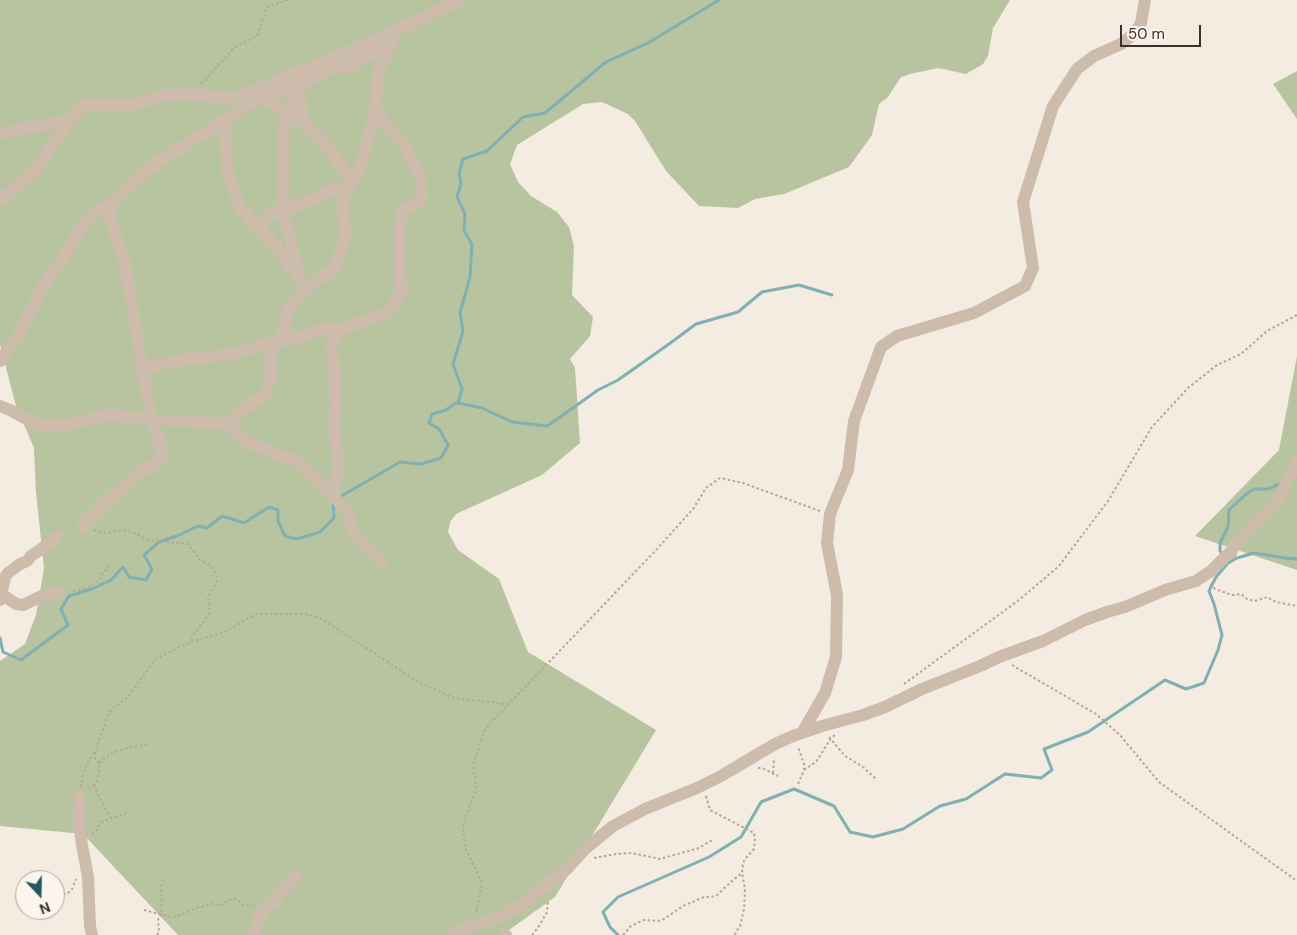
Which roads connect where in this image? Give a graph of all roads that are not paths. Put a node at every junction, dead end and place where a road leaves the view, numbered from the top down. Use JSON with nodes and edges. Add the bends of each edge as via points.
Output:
{"nodes":[{"id":1,"x":460,"y":0,"type":"edge"},
{"id":2,"x":1145,"y":0,"type":"edge"},
{"id":3,"x":393,"y":37,"type":"junction"},
{"id":4,"x":297,"y":86,"type":"junction"},
{"id":5,"x":264,"y":98,"type":"junction"},
{"id":6,"x":376,"y":106,"type":"junction"},
{"id":7,"x":288,"y":115,"type":"junction"},
{"id":8,"x":70,"y":120,"type":"junction"},
{"id":9,"x":225,"y":120,"type":"junction"},
{"id":10,"x":303,"y":120,"type":"junction"},
{"id":11,"x":0,"y":133,"type":"edge"},
{"id":12,"x":349,"y":185,"type":"junction"},
{"id":13,"x":0,"y":200,"type":"edge"},
{"id":14,"x":111,"y":202,"type":"junction"},
{"id":15,"x":284,"y":210,"type":"junction"},
{"id":16,"x":256,"y":224,"type":"junction"},
{"id":17,"x":303,"y":284,"type":"junction"},
{"id":18,"x":342,"y":329,"type":"junction"},
{"id":19,"x":279,"y":341,"type":"junction"},
{"id":20,"x":0,"y":361,"type":"edge"},
{"id":21,"x":142,"y":369,"type":"junction"},
{"id":22,"x":0,"y":406,"type":"edge"},
{"id":23,"x":151,"y":420,"type":"junction"},
{"id":24,"x":225,"y":424,"type":"junction"},
{"id":25,"x":1297,"y":462,"type":"edge"},
{"id":26,"x":333,"y":496,"type":"junction"},
{"id":27,"x":82,"y":527,"type":"road end"},
{"id":28,"x":57,"y":536,"type":"dead end"},
{"id":29,"x":382,"y":562,"type":"dead end"},
{"id":30,"x":61,"y":592,"type":"road end"},
{"id":31,"x":0,"y":596,"type":"edge"},
{"id":32,"x":798,"y":734,"type":"junction"},
{"id":33,"x":80,"y":797,"type":"road end"},
{"id":34,"x":296,"y":877,"type":"dead end"},
{"id":35,"x":469,"y":931,"type":"edge"},
{"id":36,"x":92,"y":935,"type":"edge"},
{"id":37,"x":254,"y":935,"type":"edge"},
{"id":38,"x":454,"y":935,"type":"edge"}],
"edges":[{"from":1,"to":3,"type":"street"},
{"from":2,"to":32,"type":"street","via":[[1136,32],[1077,69],[1053,106],[1023,202],[1033,268],[1025,286],[974,314],[897,336],[881,347],[854,422],[848,470],[830,514],[827,543],[838,595],[836,657],[825,693]]},
{"from":3,"to":4,"type":"street","via":[[349,67],[330,68]]},
{"from":3,"to":6,"type":"street","via":[[377,76]]},
{"from":3,"to":8,"type":"street","via":[[227,99],[166,94],[132,105],[87,104]]},
{"from":4,"to":5,"type":"street"},
{"from":4,"to":7,"type":"street"},
{"from":4,"to":10,"type":"street"},
{"from":5,"to":7,"type":"street"},
{"from":5,"to":9,"type":"street"},
{"from":6,"to":12,"type":"street","via":[[362,163]]},
{"from":6,"to":18,"type":"street","via":[[380,117],[408,149],[420,175],[422,199],[403,212],[400,221],[401,292],[389,312]]},
{"from":7,"to":10,"type":"street"},
{"from":7,"to":15,"type":"street","via":[[283,129]]},
{"from":8,"to":11,"type":"street"},
{"from":8,"to":13,"type":"street","via":[[35,172]]},
{"from":9,"to":14,"type":"street","via":[[162,159]]},
{"from":9,"to":16,"type":"street","via":[[228,174],[240,209]]},
{"from":10,"to":12,"type":"street","via":[[321,139]]},
{"from":12,"to":15,"type":"street"},
{"from":12,"to":17,"type":"street","via":[[343,196],[345,237],[335,268]]},
{"from":14,"to":20,"type":"street","via":[[84,222]]},
{"from":14,"to":21,"type":"street","via":[[110,218],[124,260]]},
{"from":15,"to":16,"type":"street","via":[[272,213]]},
{"from":15,"to":17,"type":"street"},
{"from":16,"to":17,"type":"street"},
{"from":17,"to":19,"type":"street","via":[[302,292],[288,310]]},
{"from":18,"to":19,"type":"street","via":[[319,330],[297,339]]},
{"from":18,"to":26,"type":"street","via":[[331,345],[335,376],[334,428],[339,464]]},
{"from":19,"to":21,"type":"street","via":[[228,355],[186,359]]},
{"from":19,"to":24,"type":"street","via":[[269,364],[272,372],[266,393]]},
{"from":21,"to":23,"type":"street"},
{"from":22,"to":23,"type":"street","via":[[37,425],[68,425],[105,415]]},
{"from":23,"to":24,"type":"street"},
{"from":23,"to":27,"type":"street","via":[[163,454],[157,464],[138,473]]},
{"from":24,"to":26,"type":"street","via":[[250,444],[301,463]]},
{"from":25,"to":32,"type":"street","via":[[1280,498],[1231,553],[1212,571],[1192,582],[1085,620],[1043,641],[863,715]]},
{"from":26,"to":29,"type":"street","via":[[346,509],[356,537]]},
{"from":28,"to":31,"type":"street","via":[[8,573]]},
{"from":30,"to":31,"type":"street","via":[[46,594],[23,605]]},
{"from":32,"to":35,"type":"street","via":[[698,788],[613,826],[567,869],[520,906]]},
{"from":33,"to":36,"type":"street","via":[[79,823],[88,877]]},
{"from":34,"to":37,"type":"street","via":[[263,911]]},
{"from":35,"to":38,"type":"street"}]}
